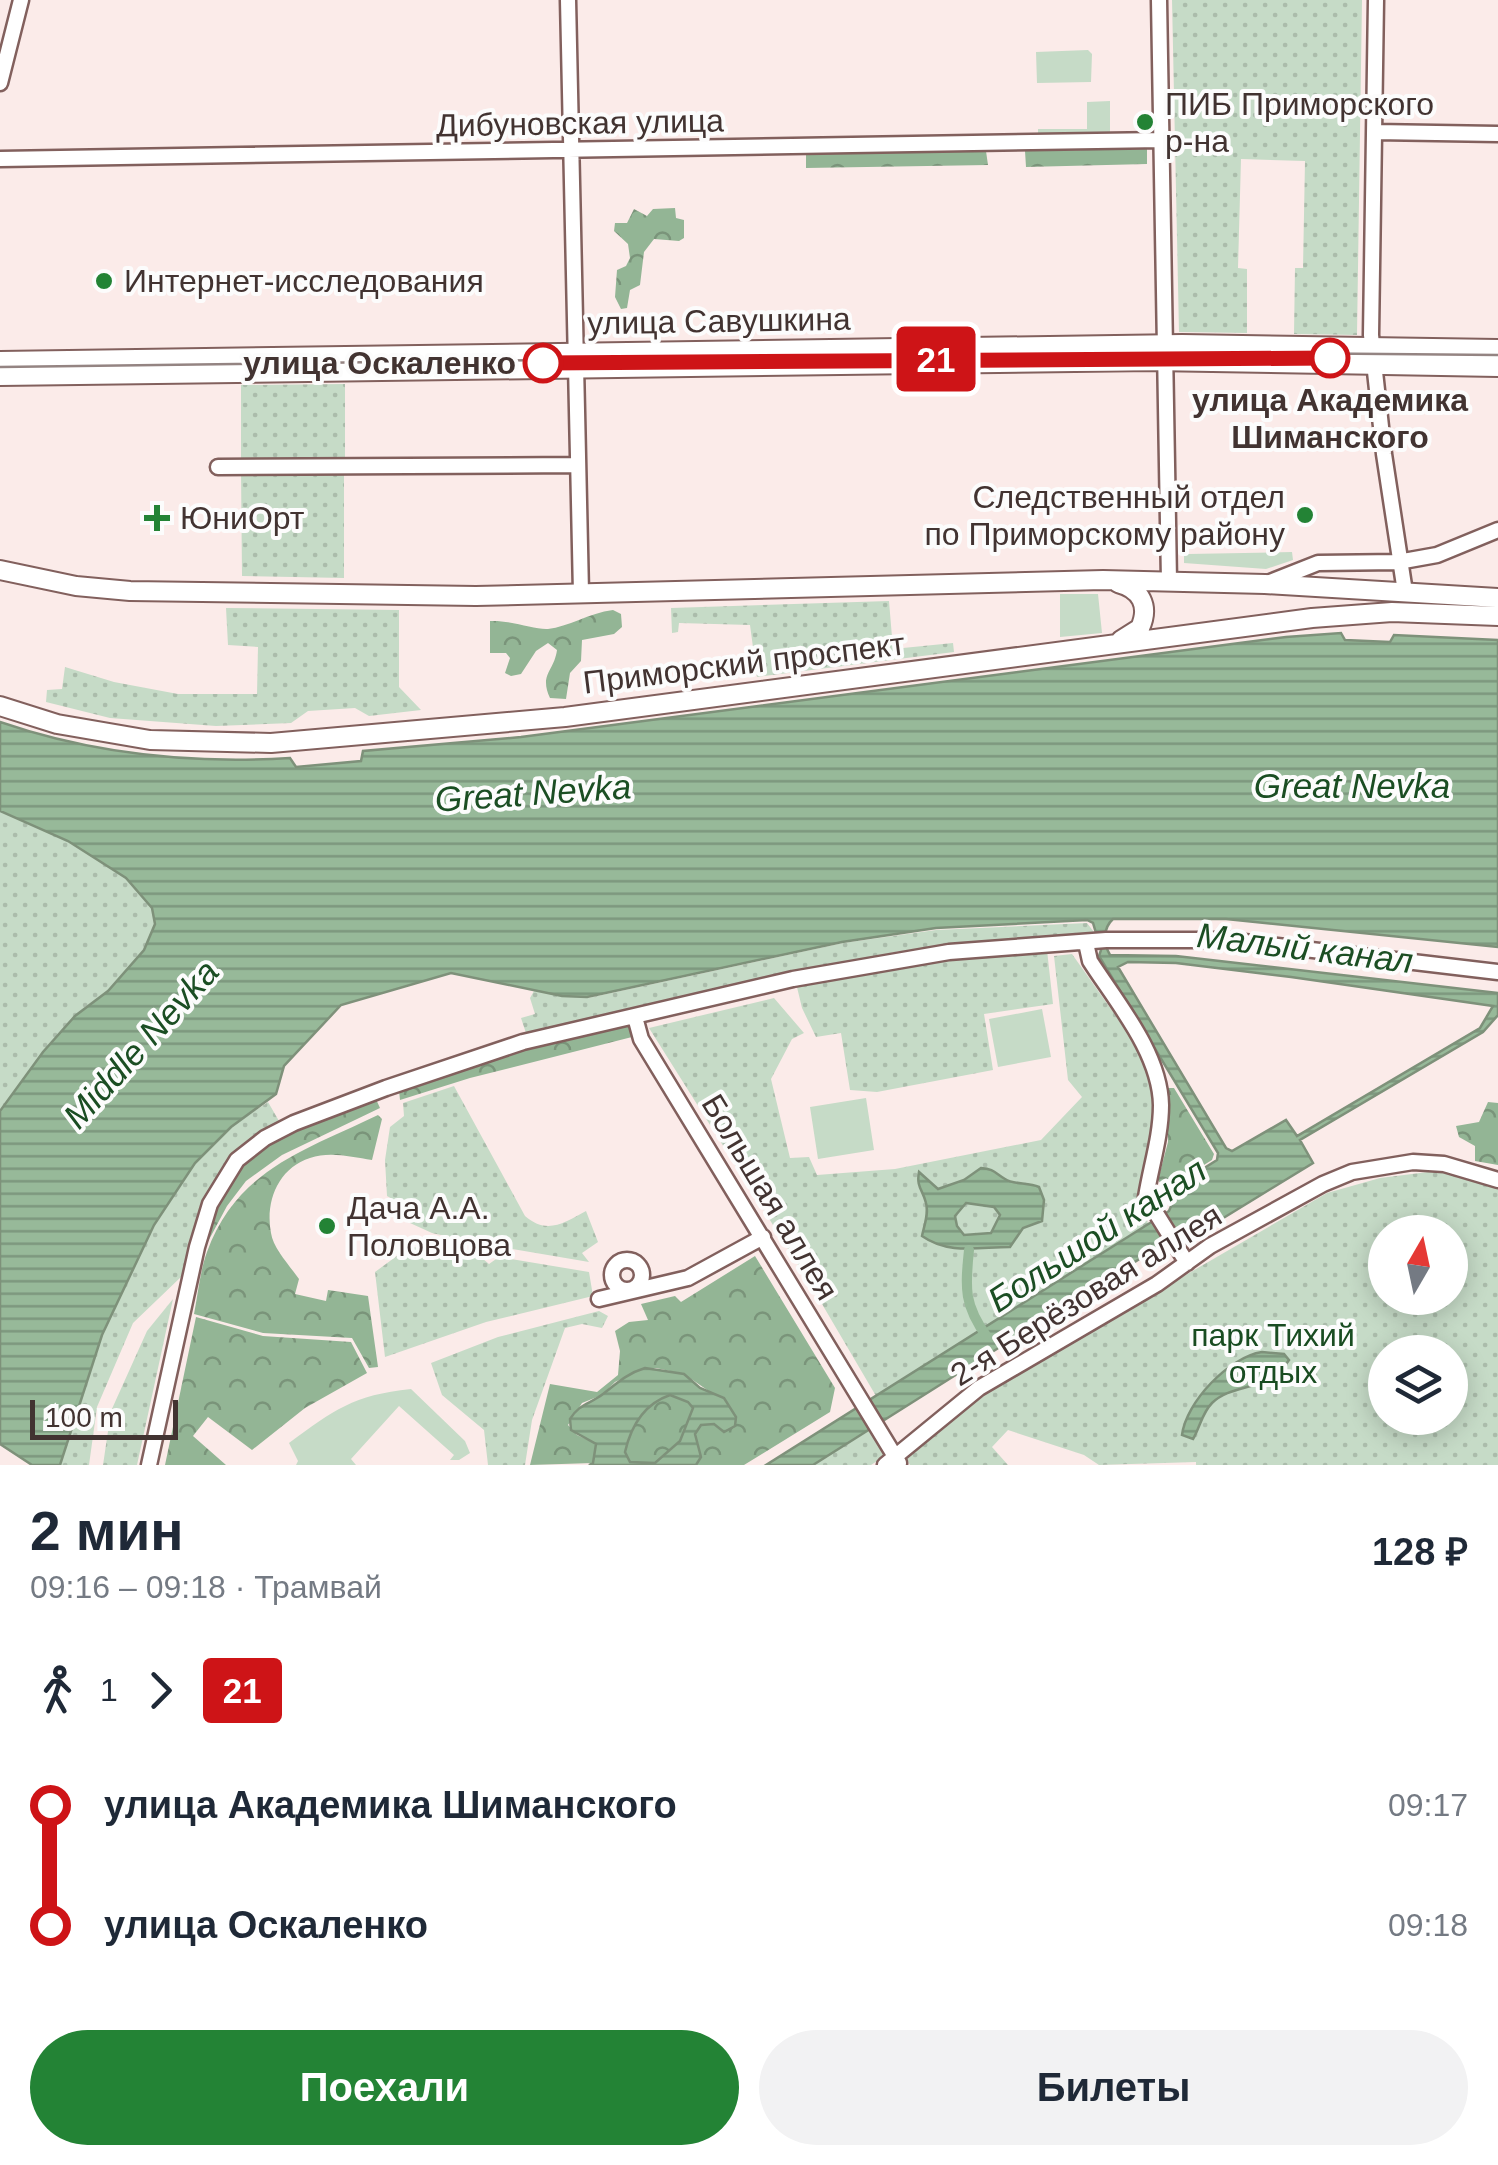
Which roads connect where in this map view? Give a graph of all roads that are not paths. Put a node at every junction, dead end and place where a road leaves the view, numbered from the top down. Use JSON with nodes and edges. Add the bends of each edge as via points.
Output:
{"nodes":[{"id":1,"x":22,"y":0,"type":"edge"},
{"id":2,"x":568,"y":0,"type":"edge"},
{"id":3,"x":1159,"y":0,"type":"edge"},
{"id":4,"x":1376,"y":0,"type":"edge"},
{"id":5,"x":0,"y":83,"type":"edge"},
{"id":6,"x":1374,"y":132,"type":"junction"},
{"id":7,"x":1498,"y":134,"type":"edge"},
{"id":8,"x":1161,"y":140,"type":"junction"},
{"id":9,"x":572,"y":151,"type":"junction"},
{"id":10,"x":0,"y":159,"type":"edge"},
{"id":11,"x":1498,"y":348,"type":"edge"},
{"id":12,"x":1164,"y":353,"type":"junction"},
{"id":13,"x":1373,"y":356,"type":"junction"},
{"id":14,"x":576,"y":360,"type":"junction"},
{"id":15,"x":0,"y":361,"type":"edge"},
{"id":16,"x":1498,"y":367,"type":"edge"},
{"id":17,"x":0,"y":376,"type":"edge"},
{"id":18,"x":578,"y":465,"type":"junction"},
{"id":19,"x":218,"y":466,"type":"dead end"},
{"id":20,"x":1498,"y":530,"type":"edge"},
{"id":21,"x":1398,"y":562,"type":"junction"},
{"id":22,"x":0,"y":570,"type":"edge"},
{"id":23,"x":1103,"y":580,"type":"junction"},
{"id":24,"x":1169,"y":581,"type":"junction"},
{"id":25,"x":1265,"y":584,"type":"junction"},
{"id":26,"x":1405,"y":592,"type":"junction"},
{"id":27,"x":581,"y":593,"type":"junction"},
{"id":28,"x":1498,"y":598,"type":"edge"},
{"id":29,"x":1498,"y":616,"type":"edge"},
{"id":30,"x":1116,"y":643,"type":"junction"},
{"id":31,"x":0,"y":706,"type":"edge"},
{"id":32,"x":1096,"y":941,"type":"junction"},
{"id":33,"x":1498,"y":972,"type":"edge"},
{"id":34,"x":635,"y":1017,"type":"junction"},
{"id":35,"x":1498,"y":1180,"type":"edge"},
{"id":36,"x":763,"y":1237,"type":"junction"},
{"id":37,"x":1187,"y":1263,"type":"junction"},
{"id":38,"x":599,"y":1299,"type":"dead end"},
{"id":39,"x":894,"y":1463,"type":"edge"},
{"id":40,"x":149,"y":1465,"type":"edge"}],
"edges":[{"from":1,"to":5,"type":"street"},
{"from":2,"to":9,"type":"street"},
{"from":3,"to":8,"type":"street"},
{"from":4,"to":6,"type":"street"},
{"from":6,"to":7,"type":"street"},
{"from":6,"to":13,"type":"street"},
{"from":8,"to":9,"type":"street","name":"Дибуновская улица"},
{"from":8,"to":12,"type":"street"},
{"from":9,"to":10,"type":"street","name":"Дибуновская улица"},
{"from":9,"to":14,"type":"street"},
{"from":11,"to":13,"type":"main road","name":"улица Савушкина"},
{"from":12,"to":13,"type":"main road","name":"улица Савушкина"},
{"from":12,"to":14,"type":"main road","name":"улица Савушкина"},
{"from":12,"to":24,"type":"street"},
{"from":13,"to":16,"type":"main road","name":"улица Савушкина"},
{"from":13,"to":21,"type":"street"},
{"from":14,"to":15,"type":"main road","name":"улица Савушкина"},
{"from":14,"to":17,"type":"main road","name":"улица Савушкина"},
{"from":14,"to":18,"type":"street"},
{"from":18,"to":19,"type":"street"},
{"from":18,"to":27,"type":"street"},
{"from":20,"to":21,"type":"street","name":"Приморский проспект","via":[[1437,555]]},
{"from":21,"to":25,"type":"street","name":"Приморский проспект","via":[[1318,563]]},
{"from":21,"to":26,"type":"street"},
{"from":22,"to":27,"type":"main road","name":"Приморский проспект","via":[[130,591]]},
{"from":23,"to":24,"type":"main road","name":"Приморский проспект"},
{"from":23,"to":27,"type":"main road","name":"Приморский проспект"},
{"from":23,"to":30,"type":"main road","via":[[1135,590],[1144,602],[1140,628]]},
{"from":24,"to":25,"type":"main road","name":"Приморский проспект"},
{"from":25,"to":26,"type":"main road","name":"Приморский проспект"},
{"from":26,"to":28,"type":"main road","name":"Приморский проспект"},
{"from":29,"to":30,"type":"main road","name":"Приморский проспект","via":[[1353,614]]},
{"from":30,"to":31,"type":"main road","name":"Приморский проспект","via":[[565,717],[271,743],[150,740]]},
{"from":32,"to":33,"type":"street","via":[[1228,940]]},
{"from":32,"to":34,"type":"street","via":[[852,967]]},
{"from":32,"to":37,"type":"street","via":[[1090,961],[1157,1075],[1161,1107],[1146,1197]]},
{"from":34,"to":36,"type":"street","name":"Большая аллея","via":[[642,1039]]},
{"from":34,"to":40,"type":"street","via":[[463,1060],[294,1123],[236,1160],[210,1204],[196,1248]]},
{"from":35,"to":37,"type":"street","name":"2-я Берёзовая аллея","via":[[1428,1162],[1352,1172]]},
{"from":36,"to":38,"type":"street","via":[[688,1278]]},
{"from":36,"to":39,"type":"street","name":"Большая аллея"},
{"from":37,"to":39,"type":"street","name":"2-я Берёзовая аллея","via":[[978,1388]]}]}
